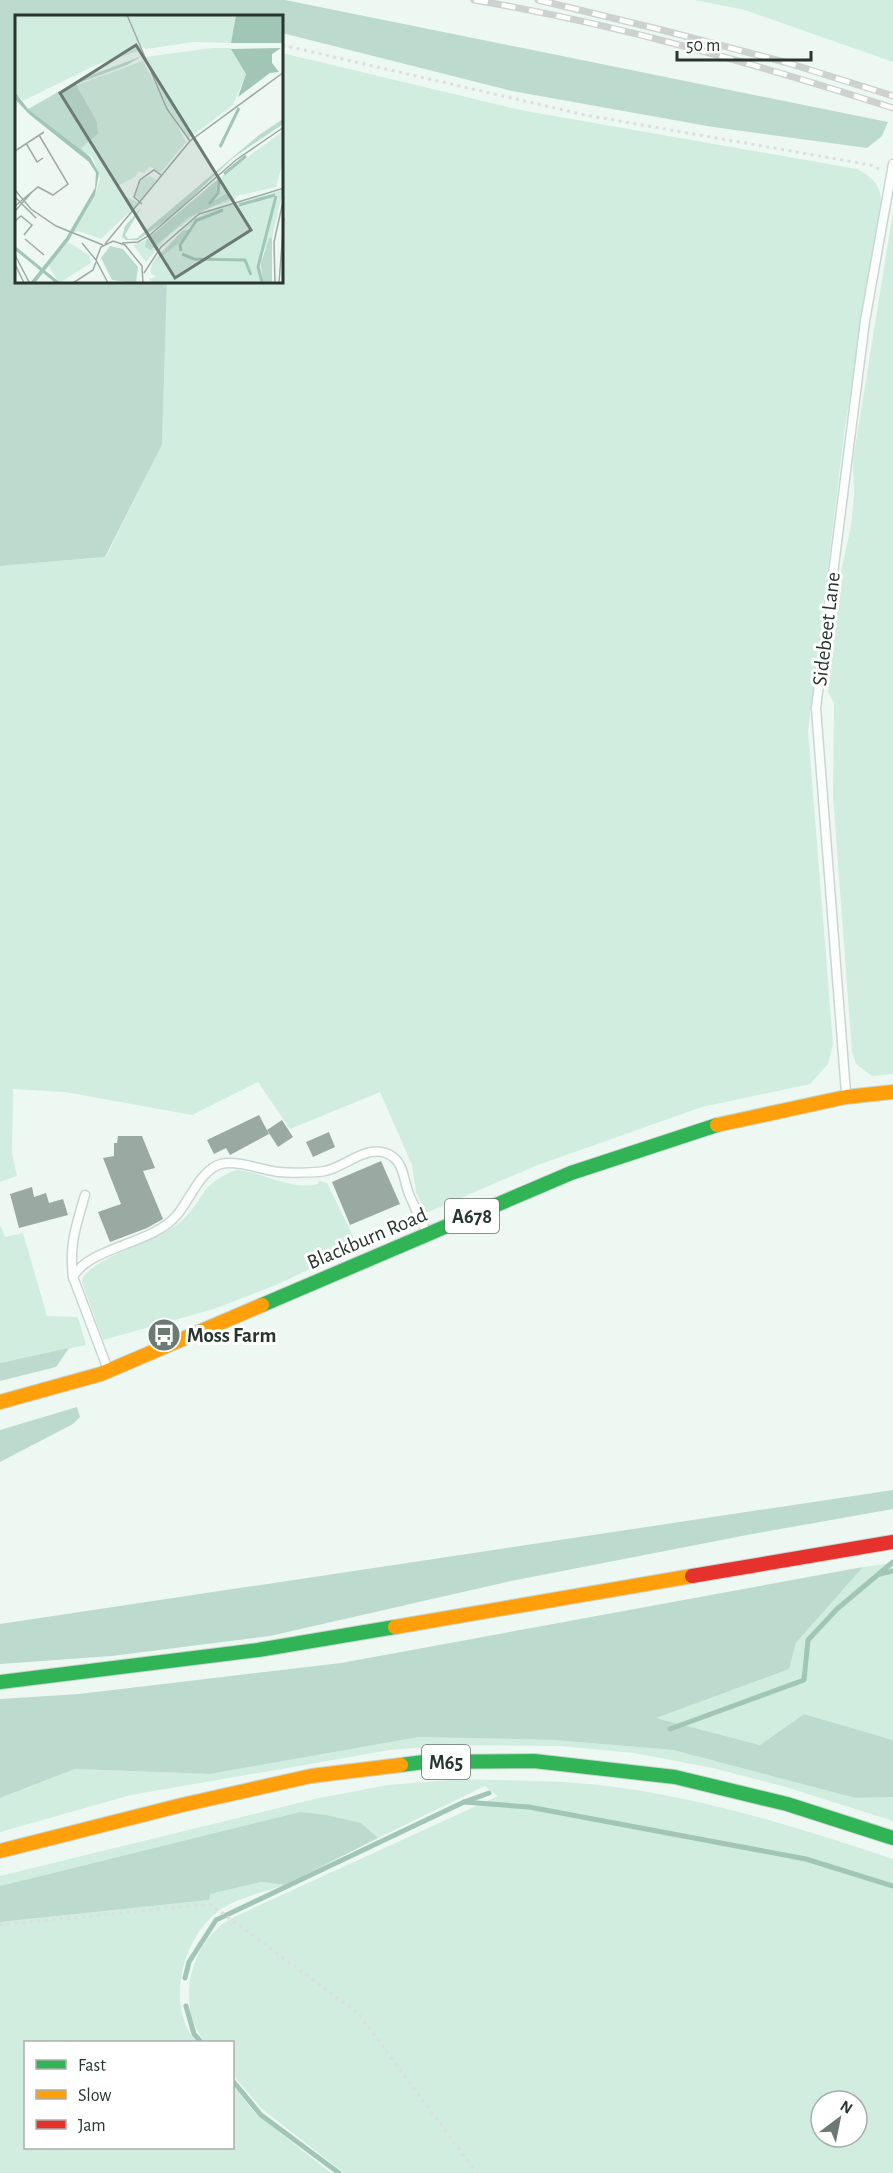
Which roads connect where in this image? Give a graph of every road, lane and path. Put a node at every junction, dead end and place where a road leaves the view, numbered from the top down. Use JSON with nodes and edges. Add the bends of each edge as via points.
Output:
{"nodes":[{"id":1,"x":284,"y":45,"type":"edge"},
{"id":2,"x":893,"y":164,"type":"edge"},
{"id":3,"x":891,"y":174,"type":"junction"},
{"id":4,"x":893,"y":1092,"type":"edge"},
{"id":5,"x":846,"y":1097,"type":"junction"},
{"id":6,"x":85,"y":1195,"type":"dead end"},
{"id":7,"x":428,"y":1235,"type":"junction"},
{"id":8,"x":73,"y":1277,"type":"junction"},
{"id":9,"x":108,"y":1370,"type":"junction"},
{"id":10,"x":0,"y":1402,"type":"edge"},
{"id":11,"x":893,"y":1542,"type":"edge"},
{"id":12,"x":0,"y":1682,"type":"edge"},
{"id":13,"x":893,"y":1838,"type":"edge"},
{"id":14,"x":0,"y":1851,"type":"edge"},
{"id":15,"x":0,"y":1924,"type":"edge"},
{"id":16,"x":477,"y":2173,"type":"edge"}],
"edges":[{"from":1,"to":3,"type":"path","via":[[585,115],[871,165]]},
{"from":2,"to":3,"type":"lane","name":"Sidebeet Lane"},
{"from":3,"to":5,"type":"lane","name":"Sidebeet Lane","via":[[865,321],[816,708]]},
{"from":4,"to":5,"type":"main road","name":"Blackburn Road","number":"A678"},
{"from":5,"to":7,"type":"main road","name":"Blackburn Road","number":"A678","via":[[705,1128],[571,1173]]},
{"from":6,"to":8,"type":"lane","via":[[70,1254]]},
{"from":7,"to":8,"type":"lane","via":[[407,1191],[400,1165],[385,1153],[372,1151],[325,1171],[281,1172],[220,1164],[201,1178],[165,1228],[90,1261],[77,1269]]},
{"from":7,"to":9,"type":"main road","name":"Blackburn Road","number":"A678"},
{"from":8,"to":9,"type":"lane"},
{"from":9,"to":10,"type":"main road","name":"Blackburn Road","number":"A678"},
{"from":11,"to":12,"type":"main road","via":[[258,1650]]},
{"from":13,"to":14,"type":"main road","number":"M65","via":[[787,1804],[675,1777],[534,1761],[424,1762],[311,1776]]},
{"from":15,"to":16,"type":"path","via":[[210,1904],[358,2013]]}]}
